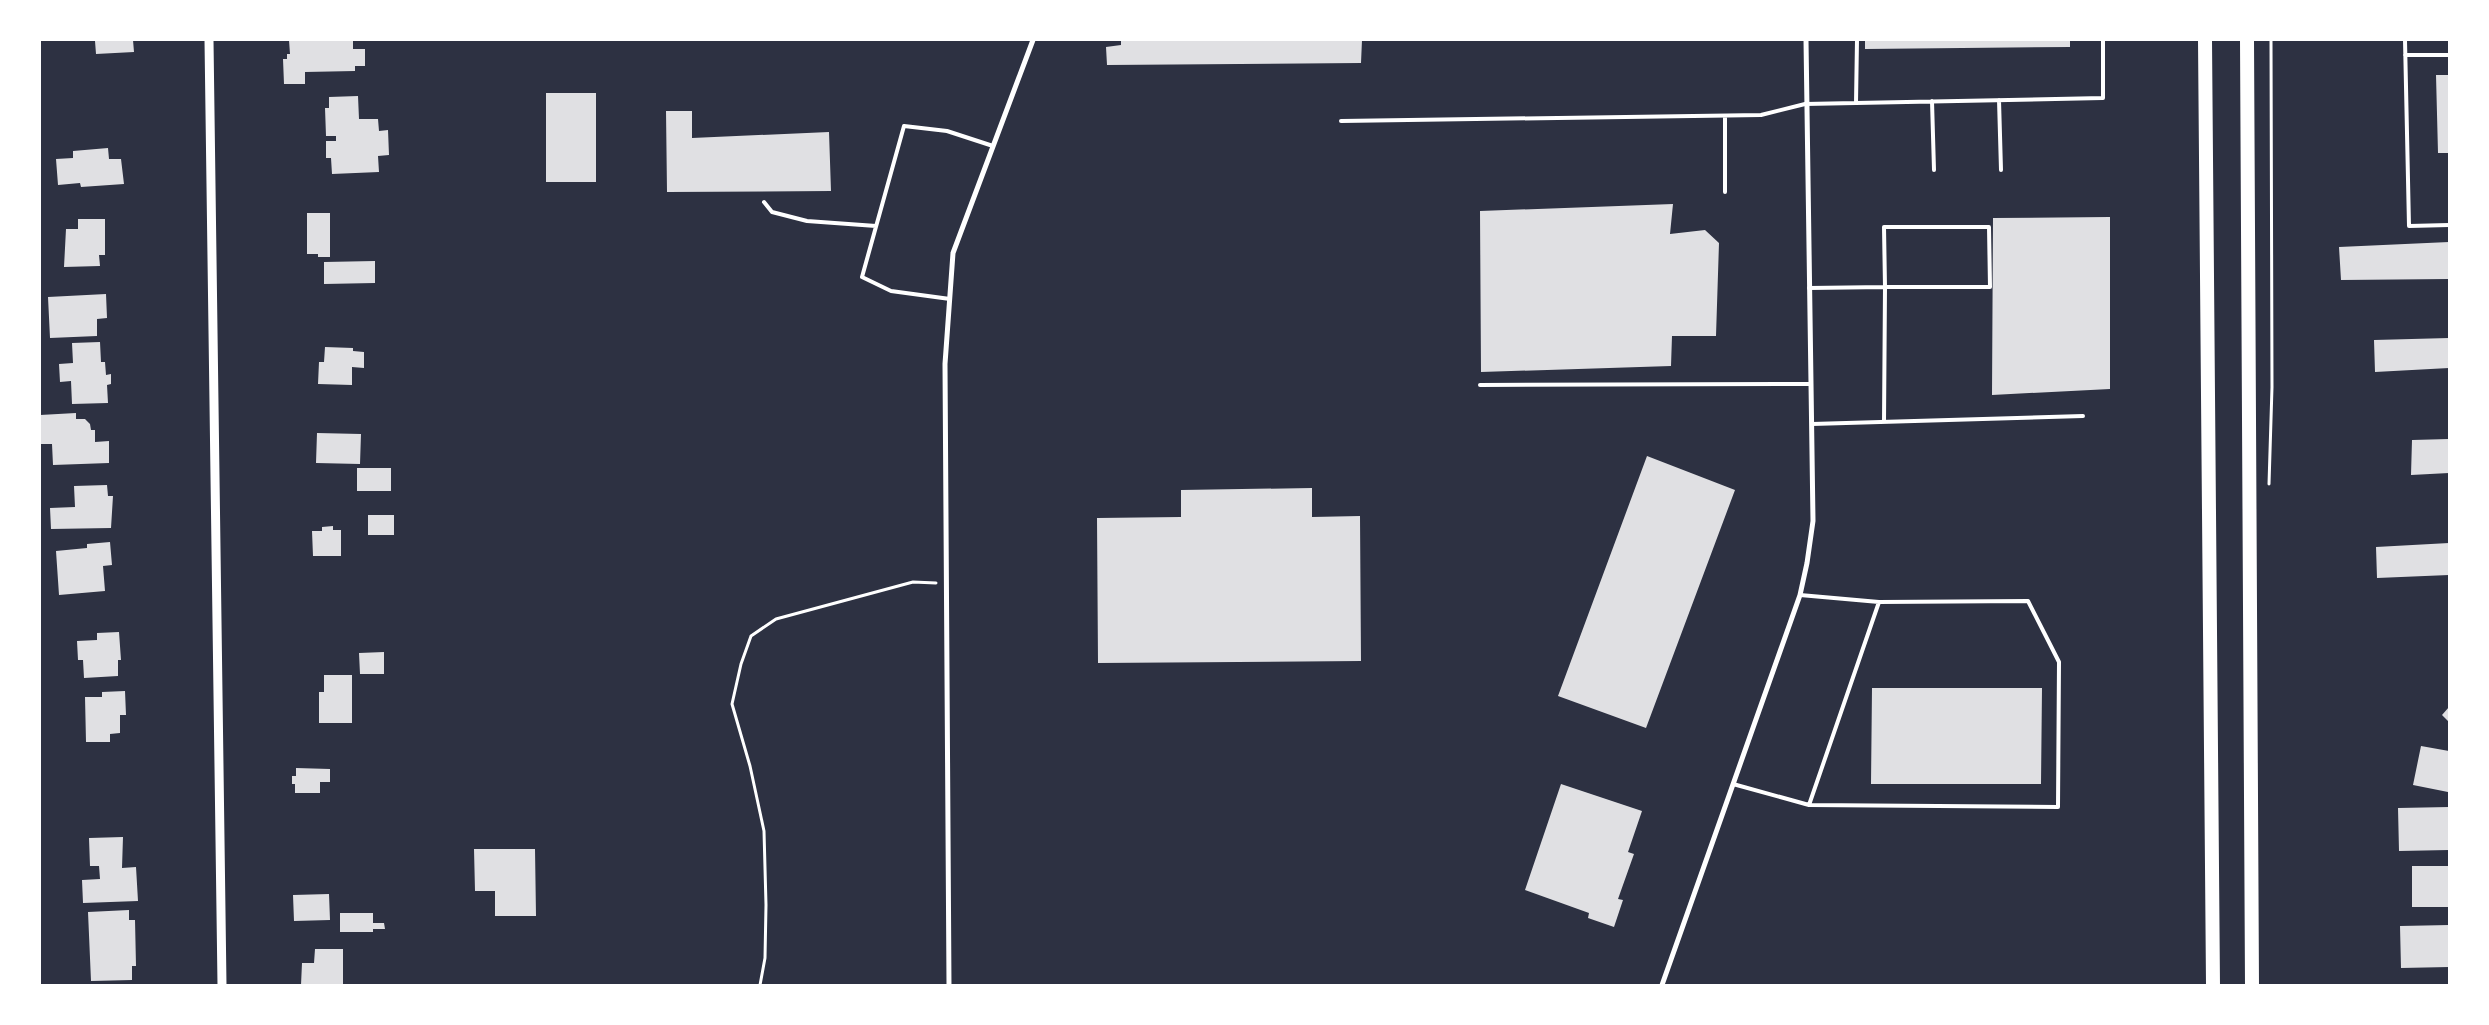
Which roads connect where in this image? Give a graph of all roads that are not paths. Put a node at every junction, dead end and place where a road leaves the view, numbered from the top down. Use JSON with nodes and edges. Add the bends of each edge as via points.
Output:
{"nodes":[{"id":1,"x":209,"y":40,"type":"edge"},
{"id":2,"x":1033,"y":40,"type":"edge"},
{"id":3,"x":1806,"y":40,"type":"edge"},
{"id":4,"x":1857,"y":40,"type":"edge"},
{"id":5,"x":2103,"y":40,"type":"edge"},
{"id":6,"x":2205,"y":40,"type":"edge"},
{"id":7,"x":2247,"y":40,"type":"edge"},
{"id":8,"x":2405,"y":40,"type":"edge"},
{"id":9,"x":2405,"y":55,"type":"junction"},
{"id":10,"x":2449,"y":55,"type":"edge"},
{"id":11,"x":1998,"y":100,"type":"junction"},
{"id":12,"x":1932,"y":101,"type":"junction"},
{"id":13,"x":1856,"y":103,"type":"junction"},
{"id":14,"x":1805,"y":104,"type":"junction"},
{"id":15,"x":1725,"y":116,"type":"junction"},
{"id":16,"x":1341,"y":121,"type":"dead end"},
{"id":17,"x":993,"y":146,"type":"junction"},
{"id":18,"x":1934,"y":170,"type":"dead end"},
{"id":19,"x":2001,"y":170,"type":"dead end"},
{"id":20,"x":1725,"y":192,"type":"dead end"},
{"id":21,"x":764,"y":202,"type":"dead end"},
{"id":22,"x":2449,"y":225,"type":"edge"},
{"id":23,"x":876,"y":226,"type":"junction"},
{"id":24,"x":1885,"y":287,"type":"junction"},
{"id":25,"x":1809,"y":288,"type":"junction"},
{"id":26,"x":950,"y":299,"type":"junction"},
{"id":27,"x":1811,"y":384,"type":"junction"},
{"id":28,"x":1480,"y":385,"type":"dead end"},
{"id":29,"x":2083,"y":416,"type":"dead end"},
{"id":30,"x":1884,"y":422,"type":"junction"},
{"id":31,"x":1812,"y":424,"type":"junction"},
{"id":32,"x":1800,"y":595,"type":"junction"},
{"id":33,"x":1879,"y":602,"type":"junction"},
{"id":34,"x":1733,"y":784,"type":"junction"},
{"id":35,"x":1809,"y":805,"type":"junction"},
{"id":36,"x":222,"y":985,"type":"edge"},
{"id":37,"x":950,"y":985,"type":"edge"},
{"id":38,"x":1662,"y":985,"type":"edge"},
{"id":39,"x":2213,"y":985,"type":"edge"},
{"id":40,"x":2252,"y":985,"type":"edge"}],
"edges":[{"from":1,"to":36,"type":"street"},
{"from":2,"to":17,"type":"street"},
{"from":3,"to":14,"type":"street"},
{"from":4,"to":13,"type":"lane"},
{"from":5,"to":11,"type":"lane","via":[[2104,98]]},
{"from":6,"to":39,"type":"highway"},
{"from":7,"to":40,"type":"highway"},
{"from":8,"to":9,"type":"lane"},
{"from":9,"to":10,"type":"lane"},
{"from":9,"to":22,"type":"lane","via":[[2409,226]]},
{"from":11,"to":12,"type":"lane"},
{"from":11,"to":19,"type":"lane"},
{"from":12,"to":13,"type":"lane"},
{"from":12,"to":18,"type":"lane"},
{"from":13,"to":14,"type":"lane"},
{"from":14,"to":15,"type":"lane","via":[[1761,115]]},
{"from":14,"to":25,"type":"street"},
{"from":15,"to":16,"type":"lane"},
{"from":15,"to":20,"type":"lane"},
{"from":17,"to":23,"type":"lane","via":[[947,131],[904,126]]},
{"from":17,"to":26,"type":"street","via":[[954,253]]},
{"from":21,"to":23,"type":"lane","via":[[772,212],[807,220]]},
{"from":23,"to":26,"type":"lane","via":[[862,277],[891,291]]},
{"from":24,"to":24,"type":"lane","via":[[1990,286],[1989,227],[1884,228]]},
{"from":24,"to":25,"type":"lane"},
{"from":24,"to":30,"type":"lane"},
{"from":25,"to":27,"type":"street"},
{"from":26,"to":37,"type":"street","via":[[945,364]]},
{"from":27,"to":28,"type":"lane"},
{"from":27,"to":31,"type":"street"},
{"from":29,"to":30,"type":"lane"},
{"from":30,"to":31,"type":"lane"},
{"from":31,"to":32,"type":"street","via":[[1813,521]]},
{"from":32,"to":33,"type":"lane"},
{"from":32,"to":34,"type":"street"},
{"from":33,"to":35,"type":"lane"},
{"from":33,"to":35,"type":"lane","via":[[2028,601],[2059,662],[2058,807]]},
{"from":34,"to":35,"type":"lane"},
{"from":34,"to":38,"type":"street"}]}
